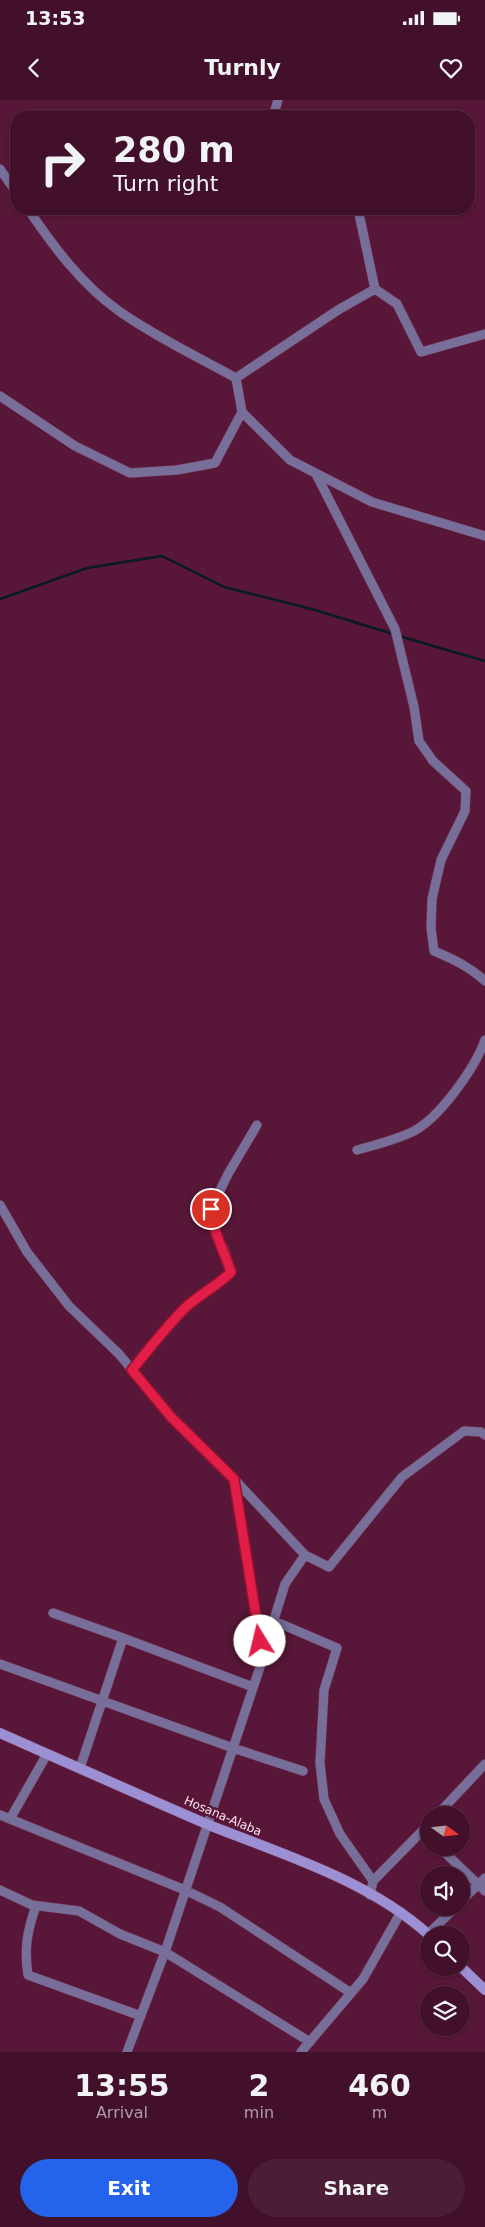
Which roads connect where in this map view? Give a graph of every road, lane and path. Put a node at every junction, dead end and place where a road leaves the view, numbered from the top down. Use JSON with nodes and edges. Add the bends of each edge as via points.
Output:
{"nodes":[{"id":1,"x":278,"y":100,"type":"edge"},
{"id":2,"x":276,"y":110,"type":"dead end"},
{"id":3,"x":0,"y":169,"type":"edge"},
{"id":4,"x":10,"y":183,"type":"edge"},
{"id":5,"x":32,"y":215,"type":"edge"},
{"id":6,"x":359,"y":215,"type":"edge"},
{"id":7,"x":375,"y":289,"type":"junction"},
{"id":8,"x":485,"y":334,"type":"edge"},
{"id":9,"x":236,"y":378,"type":"junction"},
{"id":10,"x":0,"y":396,"type":"edge"},
{"id":11,"x":242,"y":412,"type":"junction"},
{"id":12,"x":316,"y":474,"type":"junction"},
{"id":13,"x":485,"y":536,"type":"edge"},
{"id":14,"x":485,"y":981,"type":"edge"},
{"id":15,"x":485,"y":1040,"type":"edge"},
{"id":16,"x":257,"y":1124,"type":"dead end"},
{"id":17,"x":357,"y":1150,"type":"dead end"},
{"id":18,"x":0,"y":1205,"type":"edge"},
{"id":19,"x":132,"y":1370,"type":"junction"},
{"id":20,"x":485,"y":1435,"type":"edge"},
{"id":21,"x":234,"y":1479,"type":"junction"},
{"id":22,"x":306,"y":1555,"type":"junction"},
{"id":23,"x":53,"y":1613,"type":"dead end"},
{"id":24,"x":274,"y":1621,"type":"junction"},
{"id":25,"x":123,"y":1638,"type":"junction"},
{"id":26,"x":262,"y":1658,"type":"junction"},
{"id":27,"x":0,"y":1664,"type":"edge"},
{"id":28,"x":253,"y":1687,"type":"junction"},
{"id":29,"x":102,"y":1701,"type":"junction"},
{"id":30,"x":0,"y":1733,"type":"edge"},
{"id":31,"x":233,"y":1748,"type":"junction"},
{"id":32,"x":46,"y":1754,"type":"junction"},
{"id":33,"x":485,"y":1764,"type":"edge"},
{"id":34,"x":80,"y":1768,"type":"junction"},
{"id":35,"x":303,"y":1771,"type":"dead end"},
{"id":36,"x":446,"y":1806,"type":"edge"},
{"id":37,"x":0,"y":1815,"type":"edge"},
{"id":38,"x":10,"y":1819,"type":"junction"},
{"id":39,"x":207,"y":1824,"type":"junction"},
{"id":40,"x":420,"y":1837,"type":"edge"},
{"id":41,"x":449,"y":1856,"type":"edge"},
{"id":42,"x":373,"y":1881,"type":"junction"},
{"id":43,"x":483,"y":1885,"type":"edge"},
{"id":44,"x":0,"y":1890,"type":"edge"},
{"id":45,"x":186,"y":1890,"type":"junction"},
{"id":46,"x":470,"y":1894,"type":"edge"},
{"id":47,"x":370,"y":1895,"type":"junction"},
{"id":48,"x":36,"y":1906,"type":"junction"},
{"id":49,"x":401,"y":1912,"type":"junction"},
{"id":50,"x":447,"y":1916,"type":"edge"},
{"id":51,"x":437,"y":1926,"type":"edge"},
{"id":52,"x":420,"y":1928,"type":"edge"},
{"id":53,"x":165,"y":1952,"type":"junction"},
{"id":54,"x":470,"y":1976,"type":"edge"},
{"id":55,"x":485,"y":1990,"type":"edge"},
{"id":56,"x":351,"y":1993,"type":"junction"},
{"id":57,"x":141,"y":2016,"type":"junction"},
{"id":58,"x":310,"y":2042,"type":"junction"},
{"id":59,"x":127,"y":2052,"type":"edge"},
{"id":60,"x":301,"y":2052,"type":"edge"}],
"edges":[{"from":1,"to":2,"type":"street"},
{"from":3,"to":4,"type":"street"},
{"from":5,"to":9,"type":"street","via":[[48,240],[77,272],[119,311]]},
{"from":6,"to":7,"type":"street"},
{"from":7,"to":8,"type":"street","via":[[397,304],[421,352]]},
{"from":7,"to":9,"type":"street"},
{"from":9,"to":11,"type":"street"},
{"from":10,"to":11,"type":"street","via":[[75,446],[130,473],[216,463]]},
{"from":11,"to":12,"type":"street","via":[[290,460]]},
{"from":12,"to":13,"type":"street","via":[[372,502]]},
{"from":12,"to":14,"type":"street","via":[[395,629],[419,741],[433,761],[466,791],[465,811],[441,860],[432,899],[431,928],[434,952],[468,967]]},
{"from":15,"to":17,"type":"street","via":[[464,1080],[414,1131]]},
{"from":16,"to":19,"type":"street","via":[[211,1209],[213,1228],[231,1272],[219,1285],[186,1307]]},
{"from":18,"to":19,"type":"street","via":[[27,1252],[70,1306]]},
{"from":19,"to":21,"type":"street","via":[[171,1417]]},
{"from":20,"to":22,"type":"street","via":[[464,1431],[402,1477],[329,1567]]},
{"from":21,"to":22,"type":"street"},
{"from":21,"to":26,"type":"street"},
{"from":22,"to":24,"type":"street","via":[[285,1584]]},
{"from":23,"to":25,"type":"street"},
{"from":24,"to":26,"type":"street"},
{"from":24,"to":42,"type":"street","via":[[337,1648],[324,1690],[320,1763],[324,1799],[340,1834]]},
{"from":25,"to":28,"type":"street"},
{"from":25,"to":29,"type":"street"},
{"from":26,"to":28,"type":"street"},
{"from":27,"to":29,"type":"street"},
{"from":28,"to":31,"type":"street"},
{"from":29,"to":31,"type":"street"},
{"from":29,"to":34,"type":"street"},
{"from":30,"to":32,"type":"main road","name":"Hosana-Alaba"},
{"from":31,"to":35,"type":"street"},
{"from":31,"to":39,"type":"street"},
{"from":32,"to":34,"type":"main road","name":"Hosana-Alaba"},
{"from":32,"to":38,"type":"street"},
{"from":33,"to":36,"type":"street"},
{"from":34,"to":39,"type":"main road","name":"Hosana-Alaba"},
{"from":37,"to":38,"type":"street"},
{"from":38,"to":45,"type":"street"},
{"from":39,"to":45,"type":"street"},
{"from":39,"to":47,"type":"main road","name":"Hosana-Alaba","via":[[341,1878]]},
{"from":40,"to":42,"type":"street"},
{"from":41,"to":43,"type":"street"},
{"from":42,"to":47,"type":"street"},
{"from":43,"to":46,"type":"street"},
{"from":44,"to":48,"type":"street"},
{"from":45,"to":53,"type":"street"},
{"from":45,"to":56,"type":"street","via":[[220,1907]]},
{"from":47,"to":49,"type":"main road","name":"Hosana-Alaba"},
{"from":48,"to":53,"type":"street","via":[[78,1911],[120,1934]]},
{"from":48,"to":57,"type":"street","via":[[25,1953],[28,1975]]},
{"from":49,"to":52,"type":"main road","name":"Hosana-Alaba"},
{"from":49,"to":56,"type":"street","via":[[363,1979]]},
{"from":50,"to":51,"type":"street"},
{"from":53,"to":57,"type":"street"},
{"from":53,"to":58,"type":"street"},
{"from":54,"to":55,"type":"main road"},
{"from":56,"to":58,"type":"street"},
{"from":57,"to":59,"type":"street"},
{"from":58,"to":60,"type":"street"}]}
